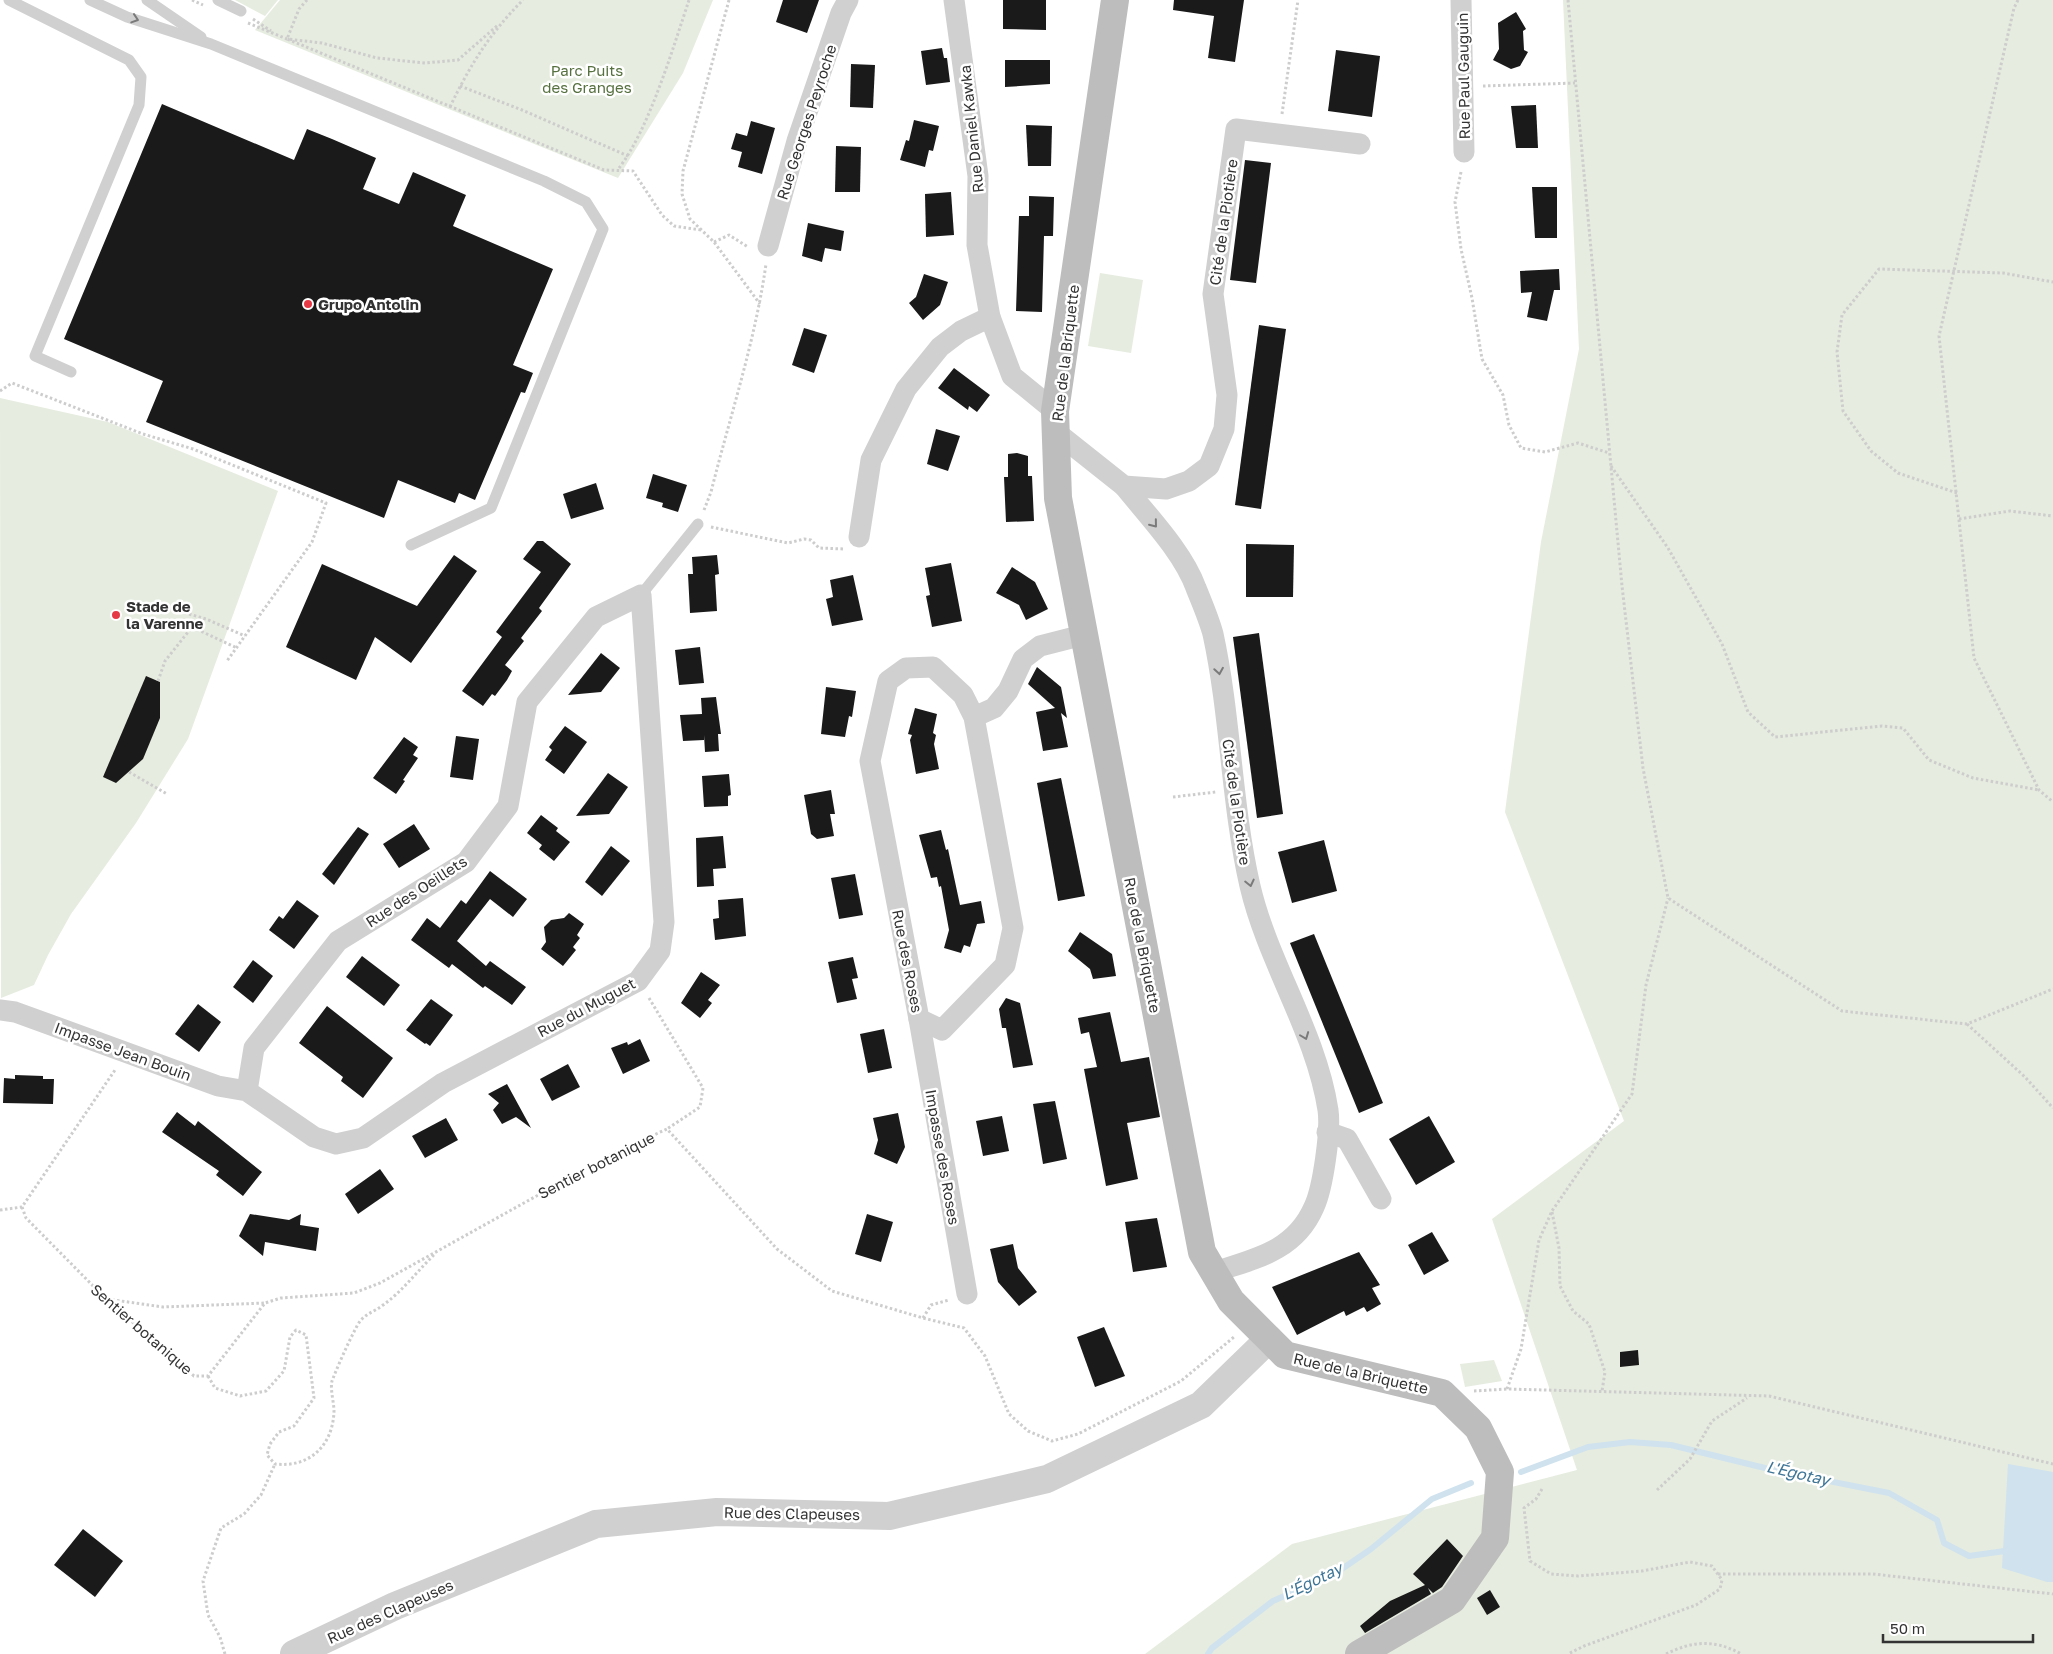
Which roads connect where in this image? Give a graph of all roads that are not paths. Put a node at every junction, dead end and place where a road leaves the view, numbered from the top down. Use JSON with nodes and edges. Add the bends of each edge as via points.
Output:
{"nodes":[{"id":1,"x":8,"y":0,"type":"edge"},
{"id":2,"x":90,"y":0,"type":"edge"},
{"id":3,"x":146,"y":0,"type":"edge"},
{"id":4,"x":218,"y":0,"type":"edge"},
{"id":5,"x":848,"y":0,"type":"edge"},
{"id":6,"x":954,"y":0,"type":"edge"},
{"id":7,"x":1115,"y":0,"type":"edge"},
{"id":8,"x":1461,"y":0,"type":"edge"},
{"id":9,"x":241,"y":10,"type":"road end"},
{"id":10,"x":211,"y":44,"type":"junction"},
{"id":11,"x":1360,"y":144,"type":"dead end"},
{"id":12,"x":1464,"y":152,"type":"road end"},
{"id":13,"x":768,"y":246,"type":"road end"},
{"id":14,"x":990,"y":317,"type":"junction"},
{"id":15,"x":71,"y":372,"type":"dead end"},
{"id":16,"x":1056,"y":421,"type":"junction"},
{"id":17,"x":1124,"y":486,"type":"junction"},
{"id":18,"x":698,"y":524,"type":"road end"},
{"id":19,"x":856,"y":543,"type":"road end"},
{"id":20,"x":411,"y":545,"type":"dead end"},
{"id":21,"x":641,"y":595,"type":"junction"},
{"id":22,"x":1083,"y":635,"type":"junction"},
{"id":23,"x":974,"y":716,"type":"junction"},
{"id":24,"x":0,"y":1010,"type":"edge"},
{"id":25,"x":919,"y":1019,"type":"junction"},
{"id":26,"x":247,"y":1091,"type":"junction"},
{"id":27,"x":1327,"y":1132,"type":"junction"},
{"id":28,"x":1381,"y":1199,"type":"dead end"},
{"id":29,"x":1214,"y":1272,"type":"junction"},
{"id":30,"x":967,"y":1294,"type":"road end"},
{"id":31,"x":1260,"y":1331,"type":"junction"},
{"id":32,"x":294,"y":1654,"type":"edge"},
{"id":33,"x":1359,"y":1654,"type":"edge"}],
"edges":[{"from":1,"to":15,"type":"lane","via":[[129,60],[141,78],[139,105],[35,356]]},
{"from":2,"to":10,"type":"lane","one_way":true,"via":[[127,17]]},
{"from":3,"to":10,"type":"lane"},
{"from":4,"to":9,"type":"lane"},
{"from":5,"to":13,"type":"street","name":"Rue Georges Peyroche","via":[[797,141]]},
{"from":6,"to":14,"type":"street","name":"Rue Daniel Kawka","via":[[978,176],[977,245]]},
{"from":7,"to":16,"type":"main road","name":"Rue de la Briquette"},
{"from":8,"to":12,"type":"street","name":"Rue Paul Gauguin"},
{"from":10,"to":20,"type":"lane","via":[[544,180],[586,202],[603,229],[491,508]]},
{"from":11,"to":17,"type":"street","name":"Cité de la Piotière","via":[[1236,129],[1213,294],[1227,395],[1224,429],[1209,466],[1189,481],[1166,489]]},
{"from":14,"to":16,"type":"street","name":"Rue Daniel Kawka","via":[[1012,376]]},
{"from":14,"to":19,"type":"street","via":[[961,331],[940,348],[906,389],[871,460]]},
{"from":16,"to":17,"type":"street","name":"Cité de la Piotière"},
{"from":16,"to":22,"type":"main road","name":"Rue de la Briquette","via":[[1058,498]]},
{"from":17,"to":27,"type":"street","name":"Cité de la Piotière","one_way":true,"via":[[1171,545],[1190,576],[1212,632],[1251,888],[1321,1076],[1329,1113]]},
{"from":18,"to":21,"type":"lane"},
{"from":21,"to":26,"type":"street","name":"Rue des Oeillets","via":[[596,616],[526,702],[508,806],[466,862],[338,941],[254,1048]]},
{"from":21,"to":26,"type":"street","name":"Rue du Muguet","via":[[664,922],[660,951],[638,980],[443,1083],[363,1138],[336,1144],[314,1138]]},
{"from":22,"to":23,"type":"street","via":[[1040,646],[1023,659],[1008,692],[994,708]]},
{"from":22,"to":29,"type":"main road","name":"Rue de la Briquette","via":[[1202,1252]]},
{"from":23,"to":25,"type":"street","name":"Rue des Roses","via":[[1013,928],[1005,965],[942,1030]]},
{"from":23,"to":25,"type":"street","name":"Rue des Roses","via":[[963,695],[933,667],[906,668],[888,681],[870,761]]},
{"from":24,"to":26,"type":"street","name":"Impasse Jean Bouin","via":[[15,1012],[218,1086]]},
{"from":25,"to":30,"type":"street","name":"Impasse des Roses"},
{"from":27,"to":28,"type":"street","via":[[1346,1139]]},
{"from":27,"to":29,"type":"street","name":"Cité de la Piotière","via":[[1323,1177],[1314,1207],[1297,1236],[1267,1255]]},
{"from":29,"to":31,"type":"main road","name":"Rue de la Briquette","via":[[1231,1301]]},
{"from":31,"to":32,"type":"street","name":"Rue des Clapeuses","via":[[1201,1405],[1047,1480],[889,1516],[717,1512],[596,1524],[395,1606]]},
{"from":31,"to":33,"type":"main road","name":"Rue de la Briquette","via":[[1285,1355],[1442,1393],[1478,1428],[1500,1472],[1496,1538],[1452,1600]]}]}
